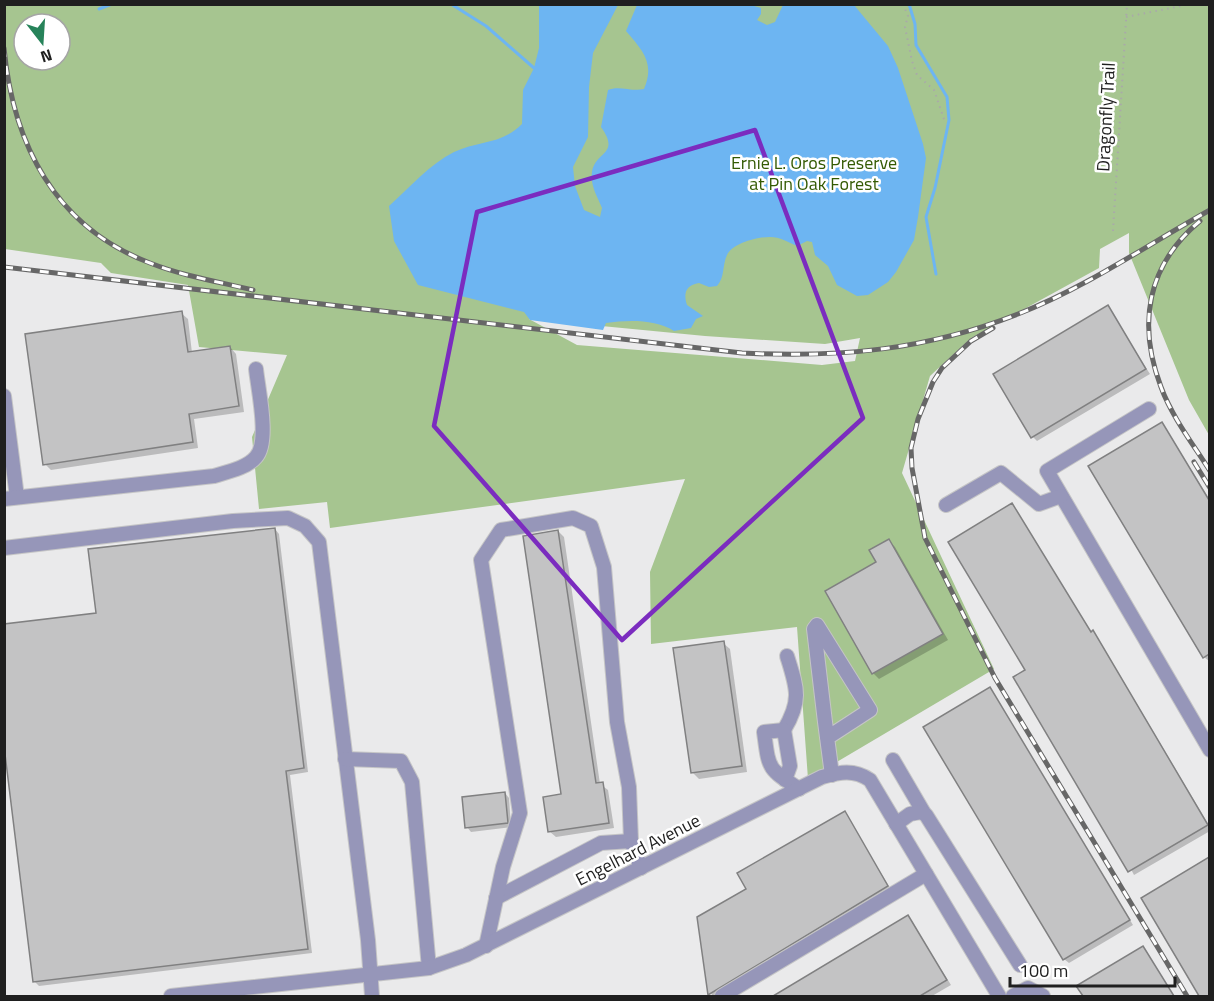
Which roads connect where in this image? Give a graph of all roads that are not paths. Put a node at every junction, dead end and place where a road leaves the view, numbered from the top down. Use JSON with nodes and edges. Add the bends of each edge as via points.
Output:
{"nodes":[{"id":1,"x":256,"y":369,"type":"dead end"},
{"id":2,"x":4,"y":396,"type":"edge"},
{"id":3,"x":1149,"y":409,"type":"dead end"},
{"id":4,"x":1061,"y":496,"type":"junction"},
{"id":5,"x":11,"y":498,"type":"edge"},
{"id":6,"x":946,"y":505,"type":"dead end"},
{"id":7,"x":4,"y":548,"type":"edge"},
{"id":8,"x":787,"y":656,"type":"dead end"},
{"id":9,"x":784,"y":730,"type":"junction"},
{"id":10,"x":827,"y":738,"type":"junction"},
{"id":11,"x":1209,"y":750,"type":"edge"},
{"id":12,"x":345,"y":759,"type":"junction"},
{"id":13,"x":892,"y":760,"type":"dead end"},
{"id":14,"x":832,"y":775,"type":"junction"},
{"id":15,"x":785,"y":780,"type":"junction"},
{"id":16,"x":799,"y":789,"type":"junction"},
{"id":17,"x":924,"y":813,"type":"junction"},
{"id":18,"x":896,"y":824,"type":"junction"},
{"id":19,"x":631,"y":841,"type":"junction"},
{"id":20,"x":641,"y":868,"type":"junction"},
{"id":21,"x":926,"y":874,"type":"junction"},
{"id":22,"x":496,"y":898,"type":"junction"},
{"id":23,"x":486,"y":945,"type":"junction"},
{"id":24,"x":1020,"y":965,"type":"dead end"},
{"id":25,"x":429,"y":968,"type":"junction"},
{"id":26,"x":371,"y":974,"type":"junction"},
{"id":27,"x":171,"y":996,"type":"edge"},
{"id":28,"x":372,"y":996,"type":"edge"},
{"id":29,"x":722,"y":996,"type":"edge"},
{"id":30,"x":1002,"y":996,"type":"edge"},
{"id":31,"x":1043,"y":996,"type":"edge"}],
"edges":[{"from":1,"to":5,"type":"street","via":[[263,439],[257,457],[235,470],[214,476]]},
{"from":2,"to":5,"type":"street"},
{"from":3,"to":4,"type":"street","via":[[1047,471]]},
{"from":4,"to":6,"type":"street","via":[[1039,504],[1000,473]]},
{"from":4,"to":11,"type":"street"},
{"from":7,"to":12,"type":"street","via":[[233,521],[288,518],[305,526],[321,550]]},
{"from":8,"to":9,"type":"street","via":[[796,685],[796,710]]},
{"from":9,"to":15,"type":"street","via":[[790,766]]},
{"from":9,"to":15,"type":"street","via":[[764,732],[769,768]]},
{"from":10,"to":10,"type":"street","via":[[814,629],[817,625],[870,710]]},
{"from":10,"to":14,"type":"street"},
{"from":12,"to":25,"type":"street","via":[[401,761],[412,782]]},
{"from":12,"to":26,"type":"street"},
{"from":13,"to":17,"type":"street"},
{"from":14,"to":16,"type":"street","name":"Engelhard Avenue"},
{"from":14,"to":18,"type":"street","name":"Engelhard Avenue","via":[[852,772],[870,780]]},
{"from":15,"to":16,"type":"street"},
{"from":16,"to":20,"type":"street","name":"Engelhard Avenue"},
{"from":17,"to":18,"type":"street","via":[[910,814]]},
{"from":17,"to":24,"type":"street"},
{"from":18,"to":21,"type":"street","name":"Engelhard Avenue"},
{"from":19,"to":20,"type":"street"},
{"from":19,"to":22,"type":"street","via":[[602,843]]},
{"from":19,"to":22,"type":"street","via":[[630,787],[617,722],[604,567],[591,526],[573,518],[501,530],[481,560],[520,813]]},
{"from":20,"to":23,"type":"street","name":"Engelhard Avenue"},
{"from":21,"to":29,"type":"street"},
{"from":21,"to":30,"type":"street","name":"Engelhard Avenue"},
{"from":22,"to":23,"type":"street"},
{"from":23,"to":25,"type":"street","name":"Engelhard Avenue"},
{"from":25,"to":26,"type":"street","name":"Engelhard Avenue"},
{"from":26,"to":27,"type":"street","name":"Engelhard Avenue"},
{"from":26,"to":28,"type":"street"},
{"from":30,"to":31,"type":"street","via":[[1028,988]]}]}
